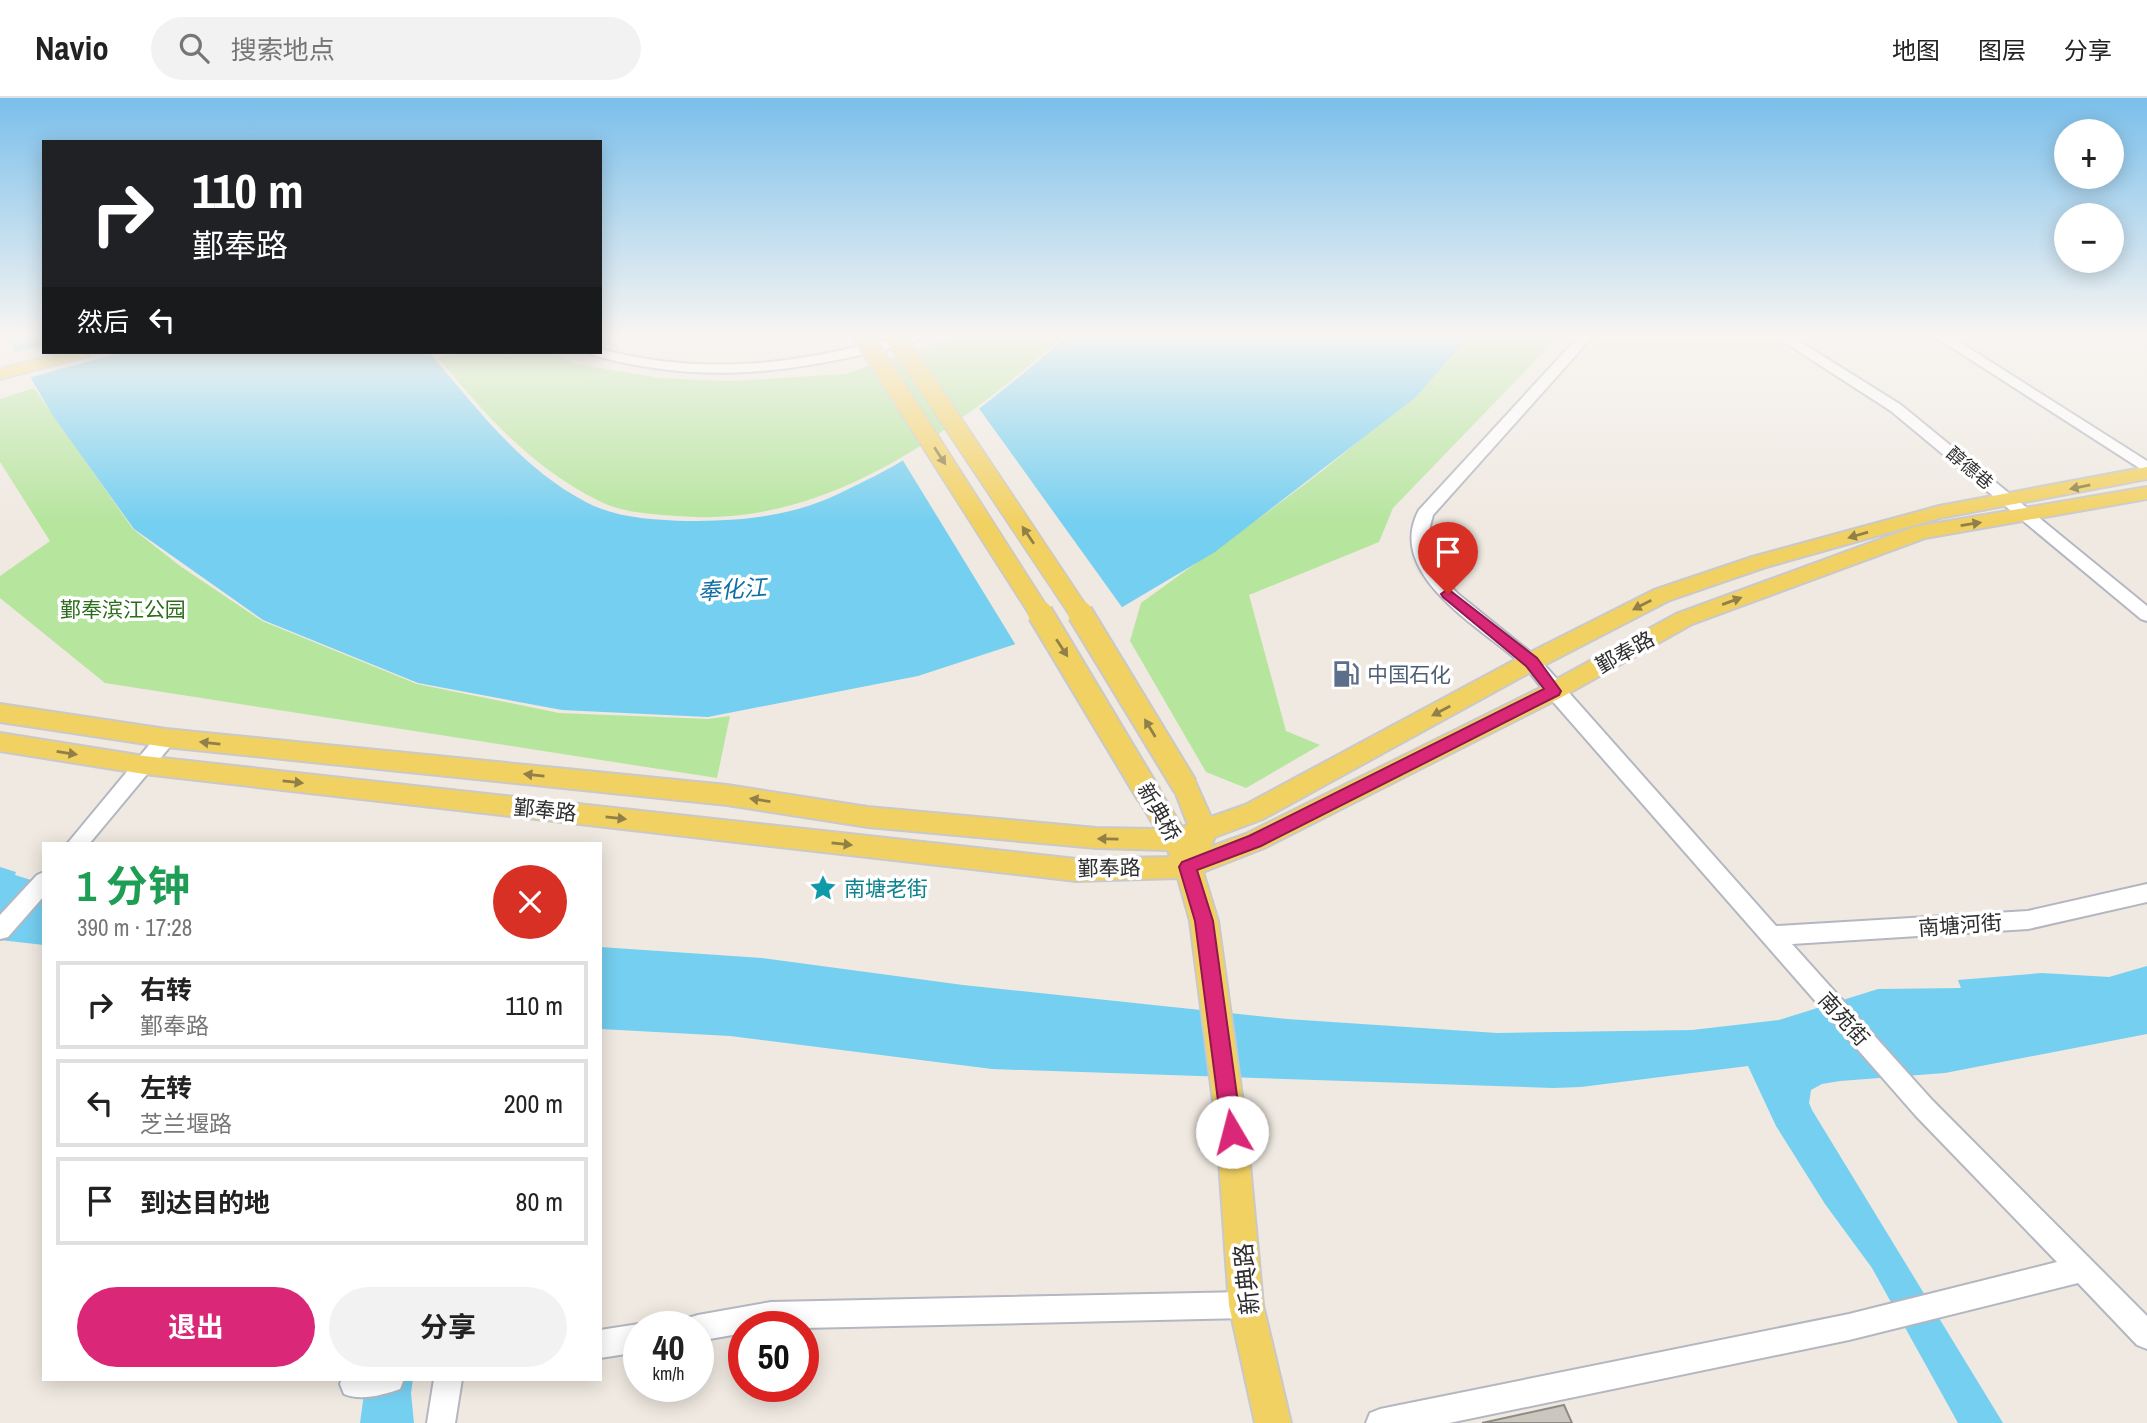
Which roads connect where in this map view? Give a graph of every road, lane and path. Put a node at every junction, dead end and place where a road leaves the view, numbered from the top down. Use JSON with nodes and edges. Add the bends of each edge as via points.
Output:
{"nodes":[{"id":1,"x":902,"y":398,"type":"edge"},
{"id":2,"x":936,"y":398,"type":"edge"},
{"id":3,"x":1515,"y":398,"type":"edge"},
{"id":4,"x":1531,"y":398,"type":"edge"},
{"id":5,"x":1880,"y":398,"type":"edge"},
{"id":6,"x":1892,"y":398,"type":"edge"},
{"id":7,"x":2034,"y":398,"type":"edge"},
{"id":8,"x":2147,"y":471,"type":"edge"},
{"id":9,"x":2147,"y":493,"type":"edge"},
{"id":10,"x":2023,"y":506,"type":"junction"},
{"id":11,"x":2147,"y":602,"type":"edge"},
{"id":12,"x":2147,"y":615,"type":"edge"},
{"id":13,"x":1525,"y":665,"type":"junction"},
{"id":14,"x":1553,"y":691,"type":"junction"},
{"id":15,"x":0,"y":713,"type":"edge"},
{"id":16,"x":166,"y":738,"type":"junction"},
{"id":17,"x":0,"y":742,"type":"edge"},
{"id":18,"x":144,"y":765,"type":"junction"},
{"id":19,"x":1204,"y":832,"type":"junction"},
{"id":20,"x":1176,"y":840,"type":"junction"},
{"id":21,"x":79,"y":842,"type":"edge"},
{"id":22,"x":1188,"y":867,"type":"junction"},
{"id":23,"x":42,"y":883,"type":"edge"},
{"id":24,"x":2147,"y":893,"type":"edge"},
{"id":25,"x":0,"y":930,"type":"edge"},
{"id":26,"x":1770,"y":936,"type":"junction"},
{"id":27,"x":2082,"y":1269,"type":"junction"},
{"id":28,"x":1246,"y":1305,"type":"junction"},
{"id":29,"x":714,"y":1325,"type":"edge"},
{"id":30,"x":2147,"y":1335,"type":"edge"},
{"id":31,"x":623,"y":1340,"type":"edge"},
{"id":32,"x":602,"y":1344,"type":"edge"},
{"id":33,"x":376,"y":1381,"type":"edge"},
{"id":34,"x":448,"y":1381,"type":"edge"},
{"id":35,"x":354,"y":1384,"type":"dead end"},
{"id":36,"x":441,"y":1423,"type":"edge"},
{"id":37,"x":1273,"y":1423,"type":"edge"},
{"id":38,"x":1380,"y":1423,"type":"edge"}],
"edges":[{"from":1,"to":20,"type":"main road","name":"新典桥","one_way":true,"bridge":true,"via":[[1072,663]]},
{"from":19,"to":2,"type":"main road","name":"新典桥","one_way":true,"bridge":true,"via":[[1185,786],[1089,626]]},
{"from":3,"to":13,"type":"street","via":[[1414,508],[1405,534],[1410,562],[1430,592]]},
{"from":4,"to":13,"type":"street","via":[[1433,504],[1417,538],[1427,569],[1448,594]]},
{"from":5,"to":10,"type":"street","name":"醇德巷"},
{"from":6,"to":10,"type":"street","name":"醇德巷"},
{"from":7,"to":8,"type":"street"},
{"from":8,"to":10,"type":"main road","name":"鄞奉路","one_way":true},
{"from":9,"to":10,"type":"main road","name":"鄞奉路"},
{"from":10,"to":11,"type":"street","name":"醇德巷"},
{"from":10,"to":12,"type":"street","name":"醇德巷"},
{"from":10,"to":13,"type":"main road","name":"鄞奉路","one_way":true,"via":[[1938,512],[1759,562],[1662,595]]},
{"from":14,"to":10,"type":"main road","name":"鄞奉路","one_way":true,"via":[[1684,619],[1921,532]]},
{"from":13,"to":14,"type":"street","name":"南苑街"},
{"from":13,"to":19,"type":"main road","name":"鄞奉路","one_way":true,"via":[[1254,812]]},
{"from":14,"to":22,"type":"main road","name":"鄞奉路","via":[[1255,841]]},
{"from":14,"to":26,"type":"street","name":"南苑街"},
{"from":15,"to":16,"type":"main road","name":"鄞奉路"},
{"from":16,"to":18,"type":"street"},
{"from":20,"to":16,"type":"main road","name":"鄞奉路","one_way":true,"via":[[1096,838],[868,817],[727,795]]},
{"from":17,"to":18,"type":"main road","name":"鄞奉路","one_way":true},
{"from":18,"to":21,"type":"street"},
{"from":18,"to":22,"type":"main road","name":"鄞奉路","one_way":true,"via":[[1076,870]]},
{"from":19,"to":20,"type":"main road","name":"鄞奉路"},
{"from":19,"to":22,"type":"main road","name":"新典桥"},
{"from":20,"to":22,"type":"main road","name":"新典桥"},
{"from":22,"to":28,"type":"main road","name":"新典路","via":[[1204,921],[1232,1132]]},
{"from":23,"to":25,"type":"street"},
{"from":24,"to":26,"type":"street","name":"南塘河街","via":[[2028,920]]},
{"from":26,"to":27,"type":"street","name":"南苑街","via":[[1924,1108]]},
{"from":27,"to":30,"type":"street","name":"南苑街"},
{"from":27,"to":38,"type":"street","via":[[1889,1316]]},
{"from":28,"to":29,"type":"street","via":[[771,1315]]},
{"from":28,"to":37,"type":"main road","name":"新典路"},
{"from":31,"to":32,"type":"street"},
{"from":33,"to":35,"type":"street"},
{"from":34,"to":36,"type":"street"}]}
